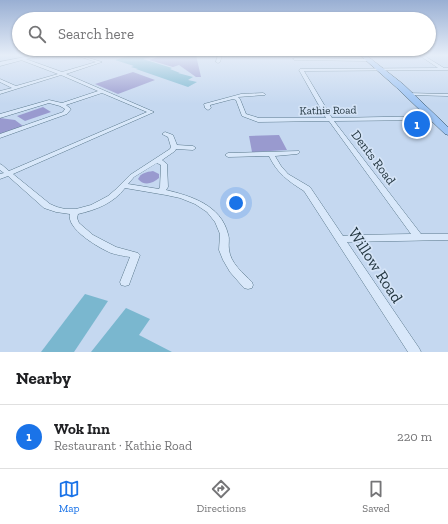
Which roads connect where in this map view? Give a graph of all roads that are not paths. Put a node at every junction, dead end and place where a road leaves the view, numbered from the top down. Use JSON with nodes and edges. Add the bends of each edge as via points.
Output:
{"nodes":[{"id":1,"x":55,"y":71,"type":"edge"},
{"id":2,"x":70,"y":71,"type":"edge"},
{"id":3,"x":302,"y":71,"type":"edge"},
{"id":4,"x":383,"y":71,"type":"edge"},
{"id":5,"x":62,"y":74,"type":"junction"},
{"id":6,"x":0,"y":80,"type":"edge"},
{"id":7,"x":16,"y":88,"type":"junction"},
{"id":8,"x":102,"y":91,"type":"junction"},
{"id":9,"x":0,"y":93,"type":"edge"},
{"id":10,"x":263,"y":94,"type":"dead end"},
{"id":11,"x":408,"y":94,"type":"junction"},
{"id":12,"x":448,"y":95,"type":"edge"},
{"id":13,"x":234,"y":97,"type":"junction"},
{"id":14,"x":62,"y":105,"type":"junction"},
{"id":15,"x":208,"y":108,"type":"dead end"},
{"id":16,"x":0,"y":116,"type":"edge"},
{"id":17,"x":434,"y":118,"type":"junction"},
{"id":18,"x":330,"y":119,"type":"junction"},
{"id":19,"x":448,"y":132,"type":"edge"},
{"id":20,"x":165,"y":134,"type":"dead end"},
{"id":21,"x":0,"y":136,"type":"edge"},
{"id":22,"x":174,"y":147,"type":"junction"},
{"id":23,"x":193,"y":148,"type":"dead end"},
{"id":24,"x":297,"y":152,"type":"dead end"},
{"id":25,"x":271,"y":154,"type":"junction"},
{"id":26,"x":228,"y":155,"type":"dead end"},
{"id":27,"x":157,"y":160,"type":"junction"},
{"id":28,"x":0,"y":166,"type":"edge"},
{"id":29,"x":8,"y":174,"type":"junction"},
{"id":30,"x":0,"y":177,"type":"edge"},
{"id":31,"x":123,"y":185,"type":"junction"},
{"id":32,"x":160,"y":192,"type":"junction"},
{"id":33,"x":75,"y":211,"type":"junction"},
{"id":34,"x":418,"y":237,"type":"junction"},
{"id":35,"x":448,"y":237,"type":"edge"},
{"id":36,"x":342,"y":240,"type":"junction"},
{"id":37,"x":125,"y":282,"type":"dead end"},
{"id":38,"x":248,"y":285,"type":"dead end"},
{"id":39,"x":415,"y":352,"type":"edge"}],
"edges":[{"from":1,"to":5,"type":"street"},
{"from":2,"to":5,"type":"street"},
{"from":3,"to":18,"type":"street","name":"Dents Road"},
{"from":4,"to":11,"type":"main road"},
{"from":5,"to":7,"type":"street"},
{"from":5,"to":8,"type":"street"},
{"from":6,"to":7,"type":"street"},
{"from":7,"to":9,"type":"street"},
{"from":8,"to":14,"type":"street"},
{"from":8,"to":29,"type":"street","via":[[151,112]]},
{"from":10,"to":13,"type":"street"},
{"from":11,"to":12,"type":"street"},
{"from":11,"to":17,"type":"main road"},
{"from":13,"to":15,"type":"street","via":[[207,104]]},
{"from":13,"to":18,"type":"street","name":"Kathie Road","via":[[238,99],[244,114],[254,119]]},
{"from":14,"to":16,"type":"street","via":[[54,101],[44,102]]},
{"from":14,"to":21,"type":"street","via":[[68,109],[65,113]]},
{"from":17,"to":18,"type":"street","name":"Kathie Road"},
{"from":17,"to":19,"type":"main road"},
{"from":18,"to":34,"type":"street","name":"Dents Road"},
{"from":20,"to":22,"type":"street","via":[[171,136]]},
{"from":22,"to":23,"type":"street"},
{"from":22,"to":27,"type":"street"},
{"from":24,"to":25,"type":"street"},
{"from":25,"to":26,"type":"street"},
{"from":25,"to":36,"type":"street","name":"Willow Road","via":[[284,175],[307,189]]},
{"from":27,"to":31,"type":"street"},
{"from":27,"to":32,"type":"street","via":[[164,164],[164,187]]},
{"from":28,"to":29,"type":"street"},
{"from":29,"to":30,"type":"street"},
{"from":29,"to":33,"type":"street","via":[[47,206],[59,211]]},
{"from":31,"to":32,"type":"street"},
{"from":31,"to":33,"type":"street","via":[[119,191],[100,204]]},
{"from":32,"to":38,"type":"street","via":[[196,201],[218,220],[224,233],[224,250],[233,269]]},
{"from":33,"to":37,"type":"street","via":[[75,224],[90,237],[114,250],[135,255]]},
{"from":34,"to":35,"type":"street"},
{"from":34,"to":36,"type":"street"},
{"from":36,"to":39,"type":"street","name":"Willow Road"}]}
